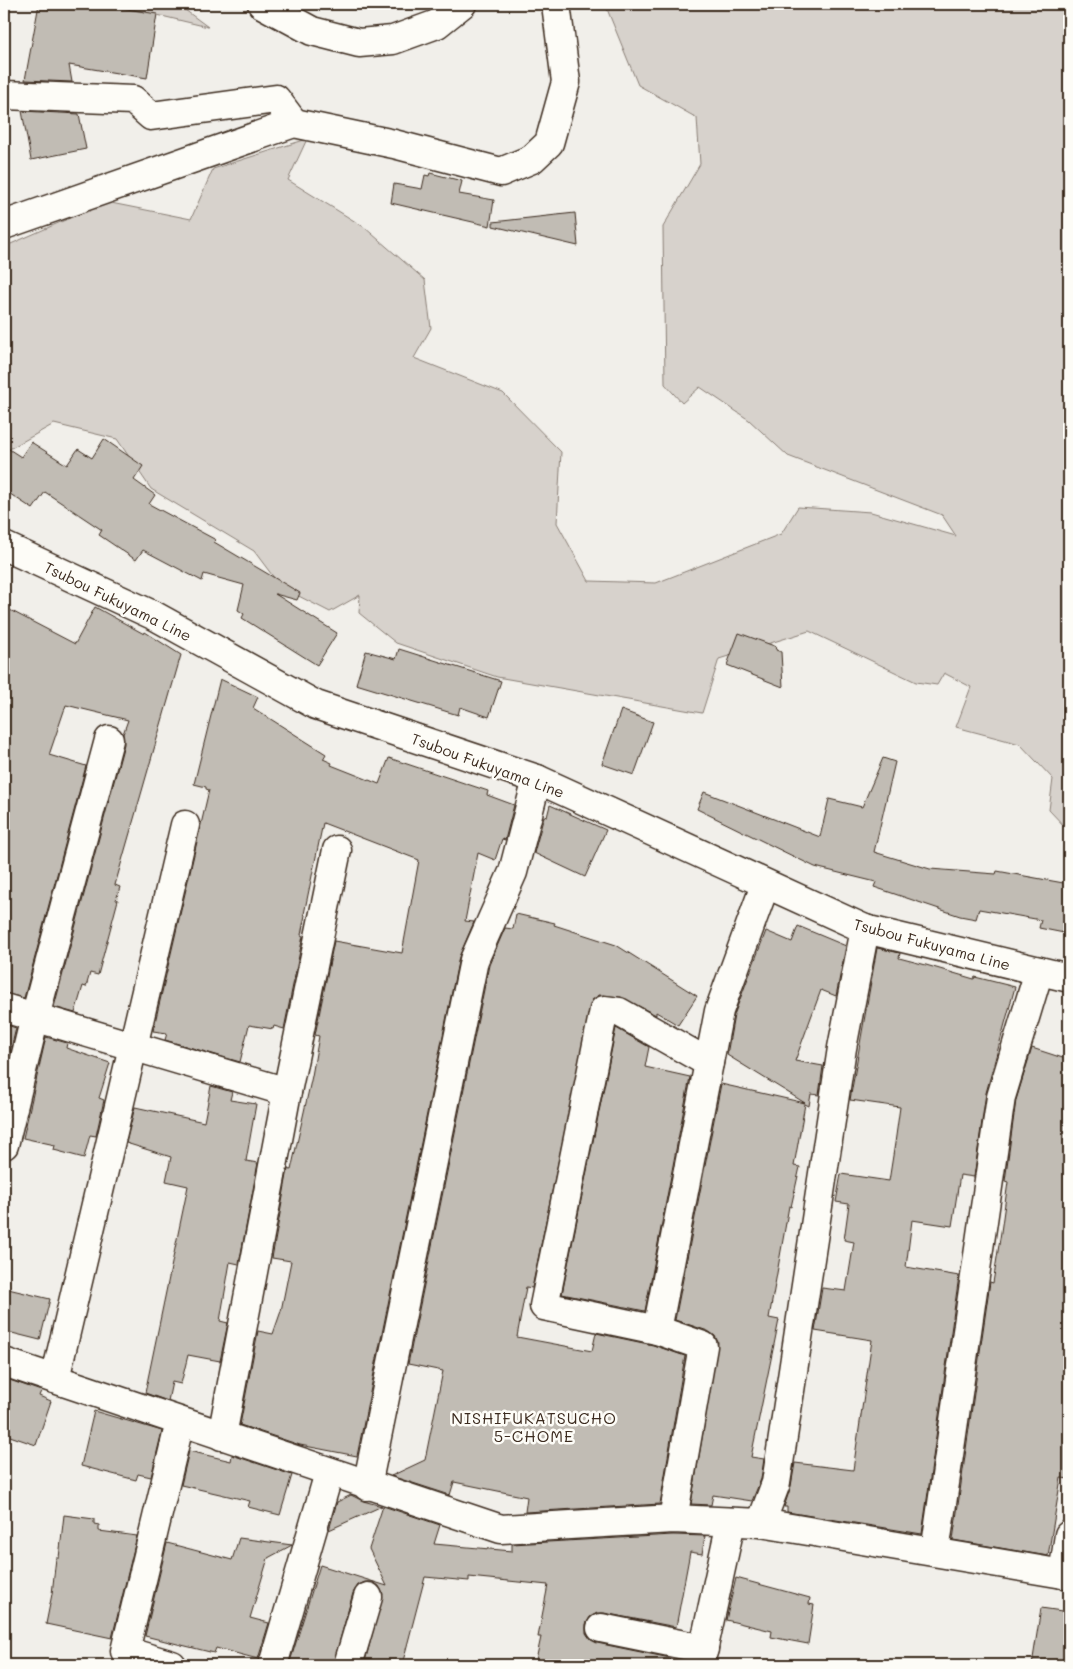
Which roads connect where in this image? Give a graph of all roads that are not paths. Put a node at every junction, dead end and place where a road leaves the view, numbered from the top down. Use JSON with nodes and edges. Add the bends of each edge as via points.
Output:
{"nodes":[{"id":1,"x":262,"y":4,"type":"edge"},
{"id":2,"x":462,"y":4,"type":"edge"},
{"id":3,"x":556,"y":4,"type":"edge"},
{"id":4,"x":4,"y":95,"type":"edge"},
{"id":5,"x":294,"y":123,"type":"junction"},
{"id":6,"x":4,"y":225,"type":"edge"},
{"id":7,"x":4,"y":546,"type":"edge"},
{"id":8,"x":108,"y":740,"type":"dead end"},
{"id":9,"x":537,"y":779,"type":"junction"},
{"id":10,"x":185,"y":825,"type":"dead end"},
{"id":11,"x":337,"y":850,"type":"dead end"},
{"id":12,"x":765,"y":885,"type":"junction"},
{"id":13,"x":865,"y":929,"type":"junction"},
{"id":14,"x":1039,"y":971,"type":"junction"},
{"id":15,"x":1069,"y":978,"type":"edge"},
{"id":16,"x":4,"y":1008,"type":"edge"},
{"id":17,"x":35,"y":1017,"type":"junction"},
{"id":18,"x":132,"y":1046,"type":"junction"},
{"id":19,"x":709,"y":1063,"type":"junction"},
{"id":20,"x":287,"y":1092,"type":"junction"},
{"id":21,"x":4,"y":1145,"type":"edge"},
{"id":22,"x":657,"y":1330,"type":"junction"},
{"id":23,"x":4,"y":1362,"type":"edge"},
{"id":24,"x":55,"y":1379,"type":"junction"},
{"id":25,"x":180,"y":1422,"type":"junction"},
{"id":26,"x":222,"y":1436,"type":"junction"},
{"id":27,"x":329,"y":1473,"type":"junction"},
{"id":28,"x":367,"y":1486,"type":"junction"},
{"id":29,"x":673,"y":1518,"type":"junction"},
{"id":30,"x":731,"y":1522,"type":"junction"},
{"id":31,"x":761,"y":1522,"type":"junction"},
{"id":32,"x":1069,"y":1535,"type":"edge"},
{"id":33,"x":935,"y":1552,"type":"junction"},
{"id":34,"x":1066,"y":1575,"type":"edge"},
{"id":35,"x":368,"y":1597,"type":"dead end"},
{"id":36,"x":601,"y":1628,"type":"dead end"},
{"id":37,"x":702,"y":1657,"type":"edge"},
{"id":38,"x":172,"y":1665,"type":"edge"},
{"id":39,"x":273,"y":1665,"type":"edge"},
{"id":40,"x":348,"y":1665,"type":"edge"}],
"edges":[{"from":1,"to":2,"type":"street","via":[[312,32],[359,43],[393,40],[437,24]]},
{"from":3,"to":5,"type":"street","via":[[566,82],[549,143],[532,159],[501,172],[394,144]]},
{"from":4,"to":5,"type":"street","via":[[133,100],[151,116],[276,99]]},
{"from":5,"to":6,"type":"street"},
{"from":7,"to":9,"type":"street","name":"Tsubou Fukuyama Line","via":[[155,616],[316,704]]},
{"from":8,"to":17,"type":"street"},
{"from":9,"to":12,"type":"street","name":"Tsubou Fukuyama Line"},
{"from":9,"to":28,"type":"street","via":[[512,872],[474,960]]},
{"from":10,"to":18,"type":"street"},
{"from":11,"to":20,"type":"street"},
{"from":12,"to":13,"type":"street","name":"Tsubou Fukuyama Line"},
{"from":12,"to":19,"type":"street","via":[[720,1011]]},
{"from":13,"to":14,"type":"street","name":"Tsubou Fukuyama Line"},
{"from":13,"to":31,"type":"street","via":[[842,1048],[776,1483]]},
{"from":14,"to":15,"type":"street","name":"Tsubou Fukuyama Line"},
{"from":14,"to":33,"type":"street","via":[[1001,1097]]},
{"from":16,"to":17,"type":"street"},
{"from":17,"to":18,"type":"street"},
{"from":17,"to":21,"type":"street"},
{"from":18,"to":20,"type":"street"},
{"from":18,"to":24,"type":"street"},
{"from":19,"to":22,"type":"street"},
{"from":19,"to":22,"type":"street","via":[[619,1012],[604,1010],[544,1306]]},
{"from":20,"to":26,"type":"street"},
{"from":22,"to":29,"type":"street","via":[[703,1346]]},
{"from":23,"to":24,"type":"street"},
{"from":24,"to":25,"type":"street"},
{"from":25,"to":26,"type":"street"},
{"from":25,"to":38,"type":"street","via":[[125,1652]]},
{"from":26,"to":27,"type":"street"},
{"from":27,"to":28,"type":"street"},
{"from":27,"to":39,"type":"street"},
{"from":28,"to":29,"type":"street","via":[[500,1529]]},
{"from":29,"to":30,"type":"street"},
{"from":30,"to":31,"type":"street"},
{"from":30,"to":37,"type":"street"},
{"from":31,"to":33,"type":"street"},
{"from":32,"to":34,"type":"street"},
{"from":33,"to":34,"type":"street"},
{"from":35,"to":40,"type":"street"},
{"from":36,"to":37,"type":"street"}]}
